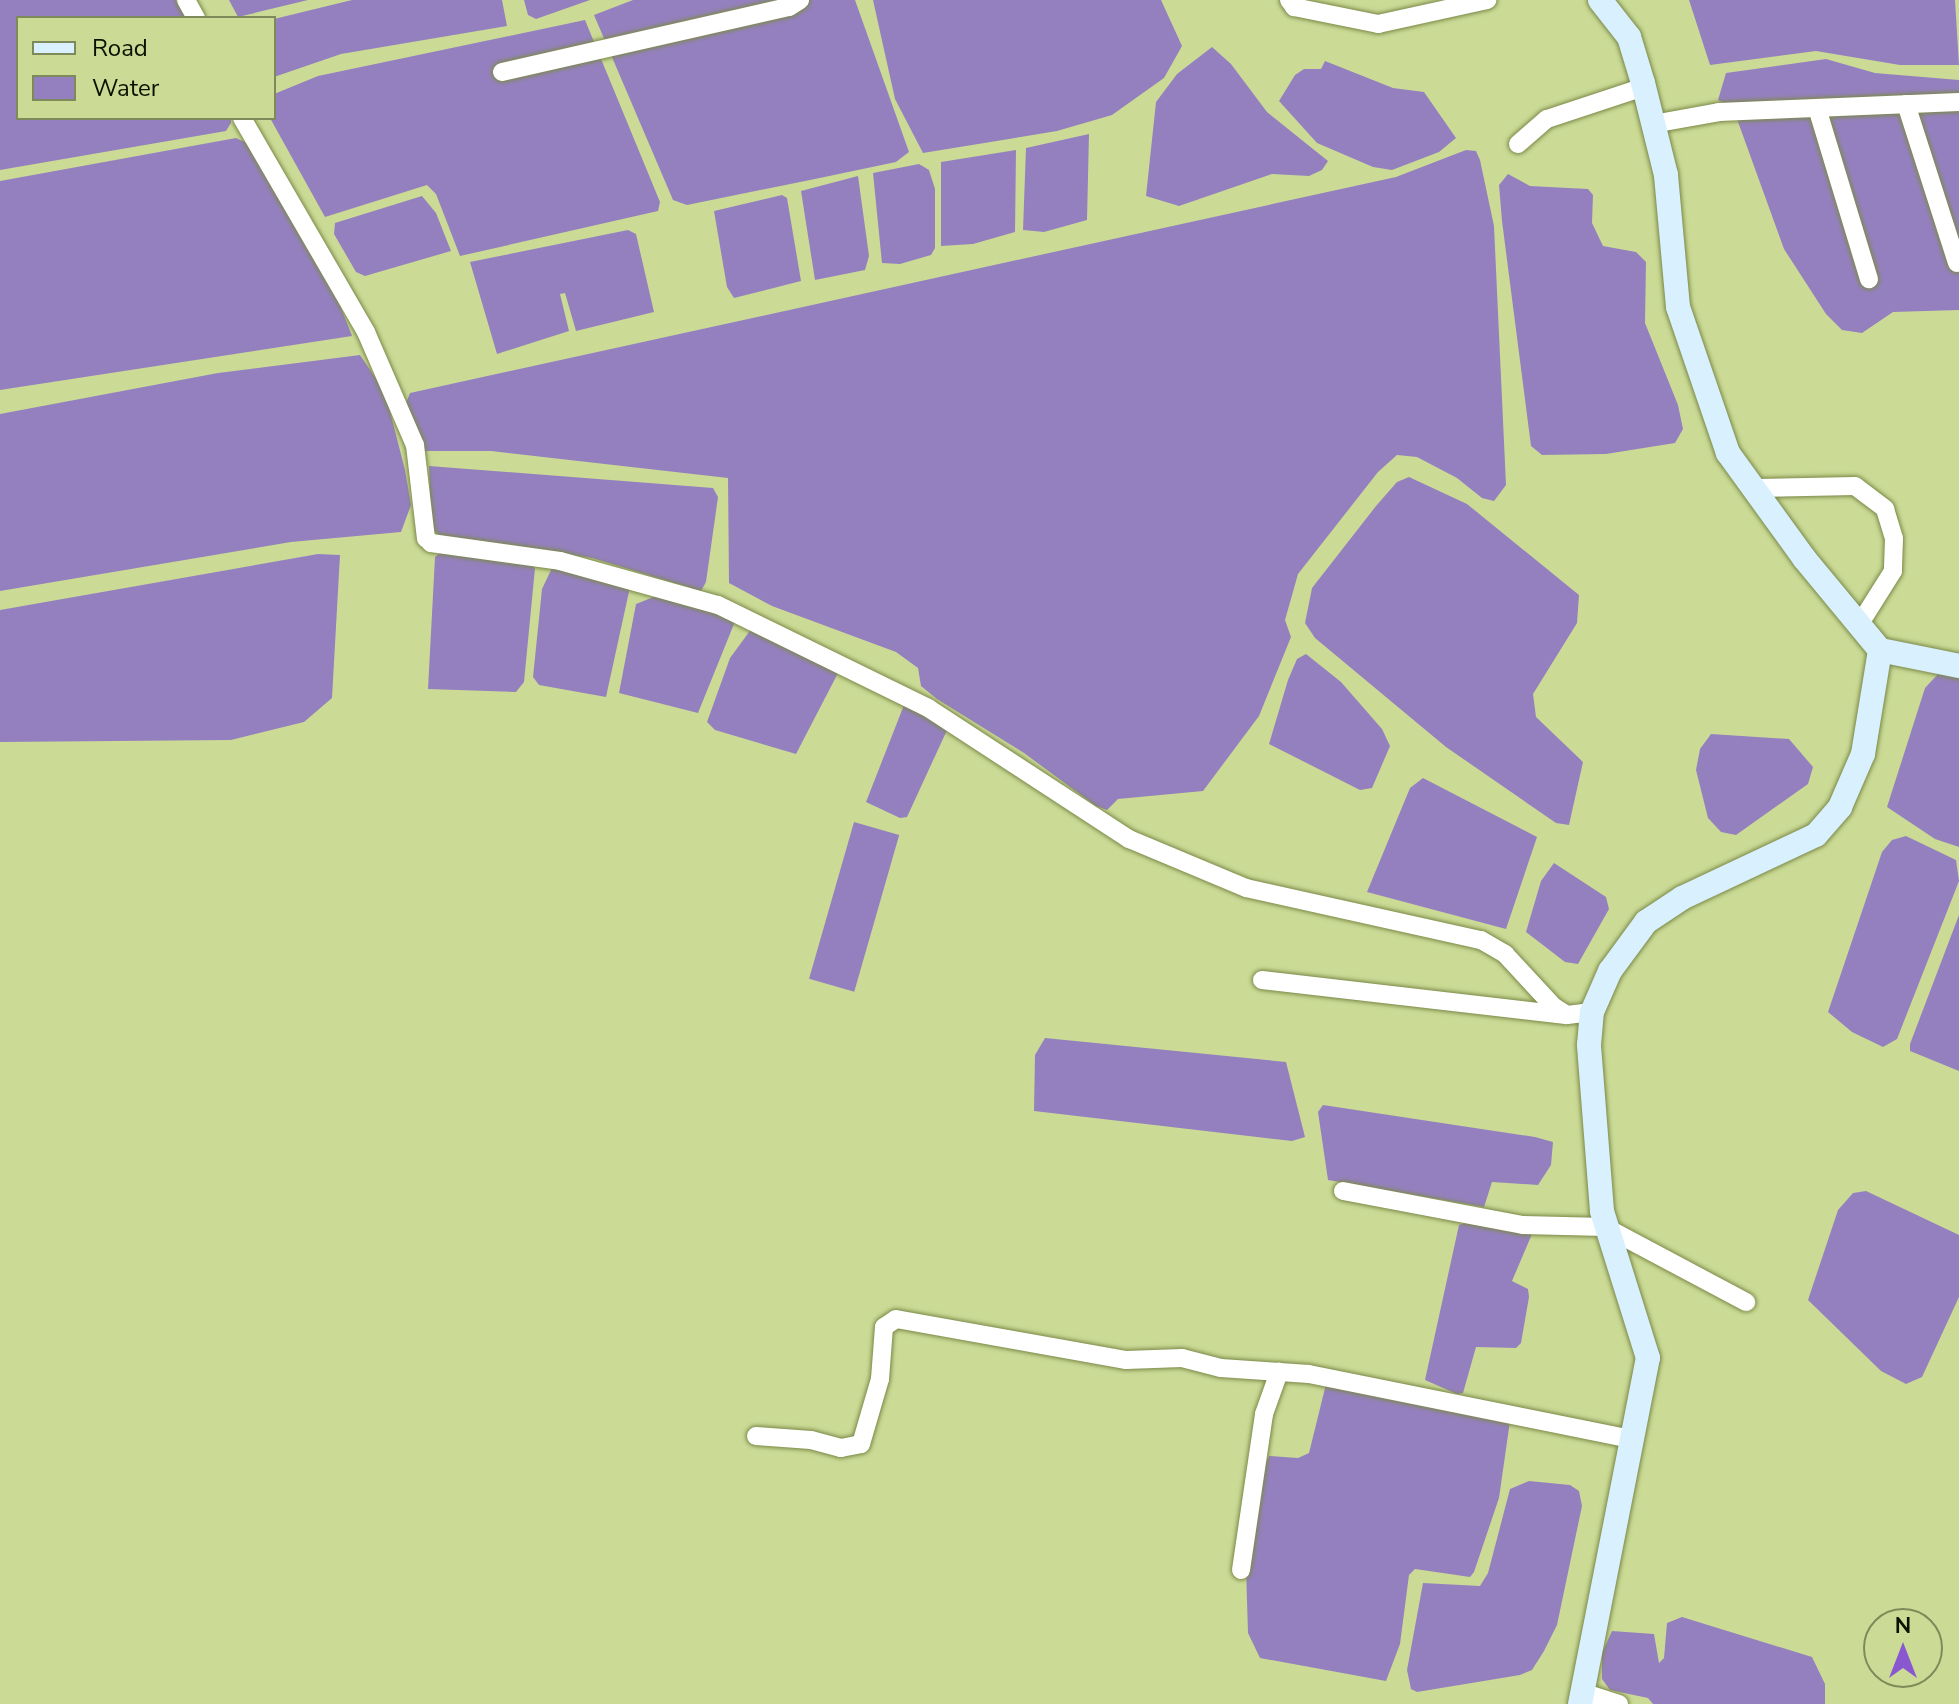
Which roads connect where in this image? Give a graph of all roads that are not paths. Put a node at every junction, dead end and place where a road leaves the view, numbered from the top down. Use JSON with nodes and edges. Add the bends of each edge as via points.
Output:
{"nodes":[{"id":1,"x":800,"y":0,"type":"edge"},
{"id":2,"x":1289,"y":0,"type":"edge"},
{"id":3,"x":1487,"y":0,"type":"edge"},
{"id":4,"x":1600,"y":0,"type":"edge"},
{"id":5,"x":502,"y":72,"type":"dead end"},
{"id":6,"x":1644,"y":87,"type":"junction"},
{"id":7,"x":1959,"y":102,"type":"edge"},
{"id":8,"x":1906,"y":104,"type":"junction"},
{"id":9,"x":1817,"y":108,"type":"junction"},
{"id":10,"x":243,"y":120,"type":"edge"},
{"id":11,"x":1653,"y":124,"type":"junction"},
{"id":12,"x":1518,"y":144,"type":"dead end"},
{"id":13,"x":1957,"y":263,"type":"dead end"},
{"id":14,"x":1869,"y":279,"type":"dead end"},
{"id":15,"x":1757,"y":488,"type":"junction"},
{"id":16,"x":1859,"y":625,"type":"junction"},
{"id":17,"x":1880,"y":650,"type":"junction"},
{"id":18,"x":1959,"y":666,"type":"edge"},
{"id":19,"x":1262,"y":980,"type":"dead end"},
{"id":20,"x":1592,"y":1012,"type":"junction"},
{"id":21,"x":1567,"y":1015,"type":"junction"},
{"id":22,"x":1343,"y":1191,"type":"dead end"},
{"id":23,"x":1605,"y":1227,"type":"junction"},
{"id":24,"x":1746,"y":1302,"type":"dead end"},
{"id":25,"x":1279,"y":1372,"type":"junction"},
{"id":26,"x":756,"y":1436,"type":"dead end"},
{"id":27,"x":1632,"y":1439,"type":"junction"},
{"id":28,"x":1241,"y":1570,"type":"dead end"},
{"id":29,"x":1581,"y":1698,"type":"edge"},
{"id":30,"x":1619,"y":1704,"type":"edge"}],
"edges":[{"from":1,"to":5,"type":"street","via":[[789,7]]},
{"from":2,"to":3,"type":"street","via":[[1294,7],[1378,24]]},
{"from":4,"to":6,"type":"main road","via":[[1629,37]]},
{"from":6,"to":11,"type":"main road"},
{"from":6,"to":12,"type":"street","via":[[1547,119]]},
{"from":7,"to":8,"type":"street"},
{"from":8,"to":9,"type":"street"},
{"from":8,"to":13,"type":"street"},
{"from":9,"to":11,"type":"street","via":[[1719,112]]},
{"from":9,"to":14,"type":"street"},
{"from":10,"to":21,"type":"street","via":[[366,332],[415,445],[426,538],[431,543],[560,561],[718,605],[928,708],[1129,839],[1246,888],[1494,945]]},
{"from":11,"to":15,"type":"main road","via":[[1666,175],[1678,307],[1728,453]]},
{"from":15,"to":16,"type":"main road","via":[[1804,558]]},
{"from":15,"to":16,"type":"street","via":[[1855,486],[1885,509],[1894,539],[1893,571]]},
{"from":16,"to":17,"type":"main road"},
{"from":17,"to":18,"type":"main road"},
{"from":17,"to":20,"type":"main road","via":[[1863,754],[1840,807],[1816,835],[1682,898],[1646,922],[1610,971]]},
{"from":19,"to":21,"type":"street"},
{"from":20,"to":21,"type":"street"},
{"from":20,"to":23,"type":"main road","via":[[1595,1137]]},
{"from":22,"to":23,"type":"street","via":[[1523,1225]]},
{"from":23,"to":24,"type":"street"},
{"from":23,"to":27,"type":"main road","via":[[1648,1358]]},
{"from":25,"to":26,"type":"street","via":[[1169,1357],[1126,1360],[896,1319],[884,1327],[880,1379],[861,1444],[841,1448]]},
{"from":25,"to":27,"type":"street","via":[[1453,1400]]},
{"from":25,"to":28,"type":"street","via":[[1264,1414]]},
{"from":27,"to":29,"type":"main road"},
{"from":29,"to":30,"type":"street"}]}
